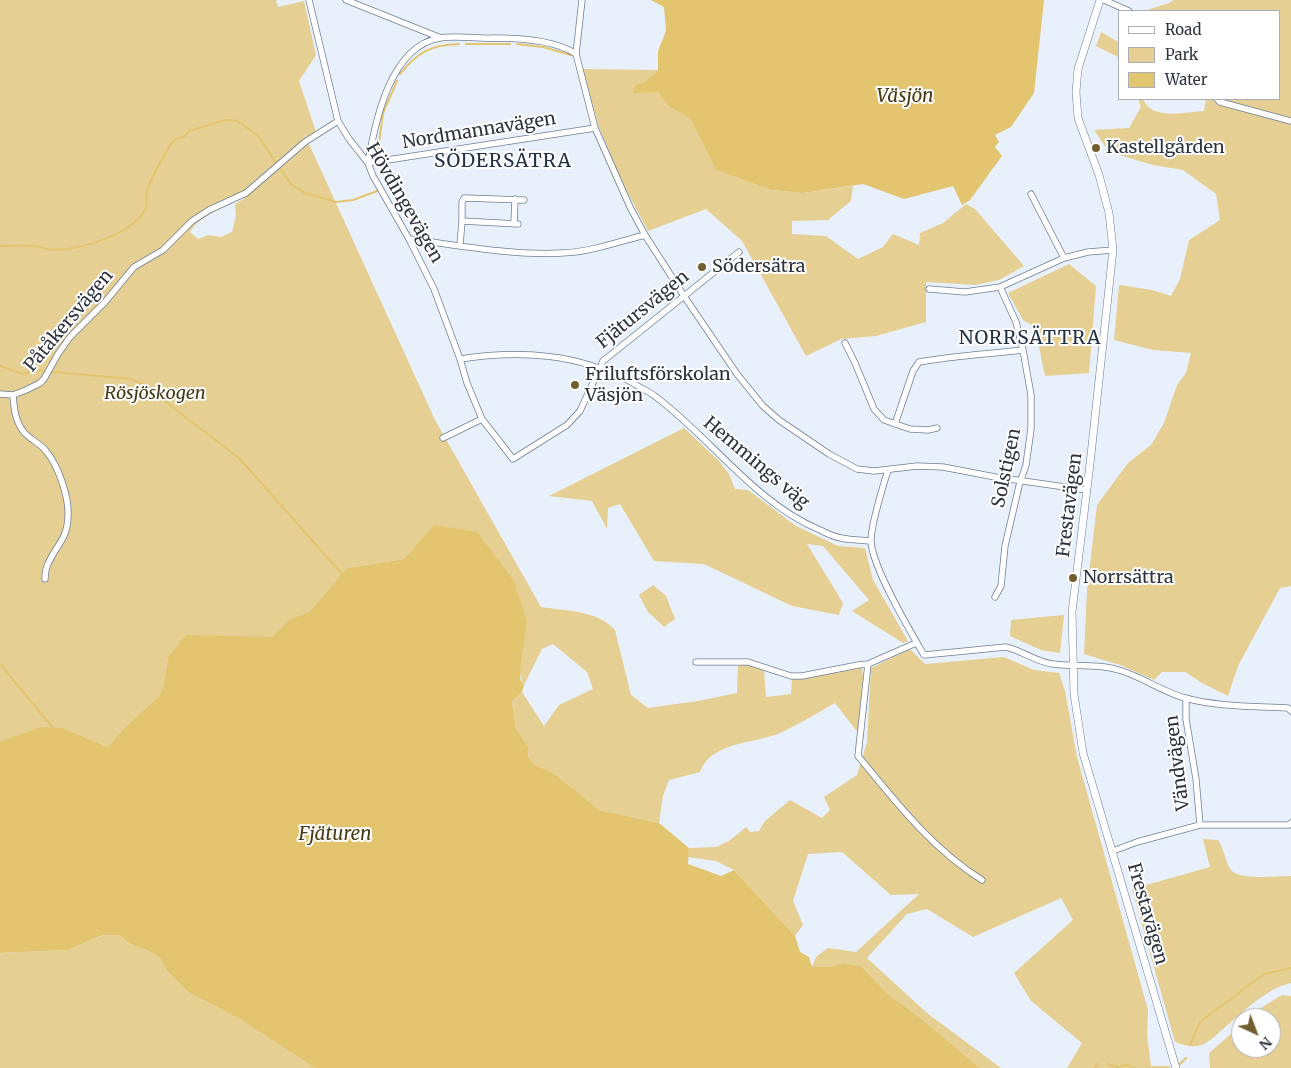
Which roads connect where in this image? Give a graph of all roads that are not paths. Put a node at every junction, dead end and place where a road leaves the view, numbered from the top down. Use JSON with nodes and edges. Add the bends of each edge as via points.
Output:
{"nodes":[{"id":1,"x":309,"y":0,"type":"edge"},
{"id":2,"x":346,"y":0,"type":"edge"},
{"id":3,"x":582,"y":0,"type":"edge"},
{"id":4,"x":1100,"y":0,"type":"edge"},
{"id":5,"x":1104,"y":0,"type":"edge"},
{"id":6,"x":1127,"y":10,"type":"edge"},
{"id":7,"x":442,"y":38,"type":"junction"},
{"id":8,"x":576,"y":54,"type":"junction"},
{"id":9,"x":1218,"y":100,"type":"edge"},
{"id":10,"x":338,"y":121,"type":"junction"},
{"id":11,"x":1291,"y":121,"type":"edge"},
{"id":12,"x":595,"y":128,"type":"junction"},
{"id":13,"x":368,"y":163,"type":"junction"},
{"id":14,"x":1030,"y":194,"type":"dead end"},
{"id":15,"x":515,"y":199,"type":"junction"},
{"id":16,"x":524,"y":200,"type":"dead end"},
{"id":17,"x":462,"y":221,"type":"junction"},
{"id":18,"x":645,"y":235,"type":"junction"},
{"id":19,"x":409,"y":239,"type":"junction"},
{"id":20,"x":460,"y":245,"type":"junction"},
{"id":21,"x":1112,"y":250,"type":"junction"},
{"id":22,"x":739,"y":252,"type":"dead end"},
{"id":23,"x":1064,"y":258,"type":"junction"},
{"id":24,"x":1000,"y":287,"type":"junction"},
{"id":25,"x":929,"y":289,"type":"dead end"},
{"id":26,"x":684,"y":296,"type":"junction"},
{"id":27,"x":844,"y":343,"type":"dead end"},
{"id":28,"x":1023,"y":350,"type":"junction"},
{"id":29,"x":460,"y":359,"type":"junction"},
{"id":30,"x":600,"y":368,"type":"junction"},
{"id":31,"x":0,"y":394,"type":"edge"},
{"id":32,"x":13,"y":395,"type":"junction"},
{"id":33,"x":482,"y":420,"type":"junction"},
{"id":34,"x":894,"y":424,"type":"junction"},
{"id":35,"x":937,"y":428,"type":"dead end"},
{"id":36,"x":443,"y":438,"type":"dead end"},
{"id":37,"x":513,"y":459,"type":"joint"},
{"id":38,"x":888,"y":470,"type":"junction"},
{"id":39,"x":1022,"y":480,"type":"junction"},
{"id":40,"x":1086,"y":490,"type":"junction"},
{"id":41,"x":871,"y":541,"type":"junction"},
{"id":42,"x":44,"y":579,"type":"dead end"},
{"id":43,"x":995,"y":597,"type":"dead end"},
{"id":44,"x":916,"y":643,"type":"junction"},
{"id":45,"x":696,"y":662,"type":"dead end"},
{"id":46,"x":868,"y":664,"type":"junction"},
{"id":47,"x":1072,"y":666,"type":"junction"},
{"id":48,"x":1186,"y":698,"type":"junction"},
{"id":49,"x":1291,"y":711,"type":"edge"},
{"id":50,"x":1291,"y":823,"type":"edge"},
{"id":51,"x":1200,"y":825,"type":"junction"},
{"id":52,"x":1113,"y":851,"type":"junction"},
{"id":53,"x":982,"y":880,"type":"dead end"},
{"id":54,"x":1176,"y":1068,"type":"edge"}],
"edges":[{"from":1,"to":10,"type":"street","name":"Hövdingevägen"},
{"from":2,"to":7,"type":"street"},
{"from":3,"to":8,"type":"street"},
{"from":4,"to":21,"type":"street","name":"Frestavägen","via":[[1078,69],[1076,92],[1078,118],[1100,175],[1109,213]]},
{"from":5,"to":6,"type":"street"},
{"from":7,"to":8,"type":"street","via":[[512,38],[556,46]]},
{"from":7,"to":13,"type":"street","via":[[424,44],[399,67],[376,119]]},
{"from":8,"to":12,"type":"street"},
{"from":9,"to":11,"type":"street"},
{"from":10,"to":13,"type":"street","name":"Hövdingevägen"},
{"from":10,"to":32,"type":"street","name":"Påtåkersvägen","via":[[305,142],[246,193],[192,221],[163,250],[134,268],[70,337],[44,379]]},
{"from":12,"to":13,"type":"street","name":"Nordmannavägen"},
{"from":12,"to":18,"type":"street"},
{"from":13,"to":19,"type":"street","name":"Hövdingevägen"},
{"from":14,"to":23,"type":"street"},
{"from":15,"to":16,"type":"street"},
{"from":15,"to":17,"type":"street","via":[[464,198]]},
{"from":15,"to":17,"type":"street","via":[[516,223]]},
{"from":17,"to":20,"type":"street"},
{"from":18,"to":20,"type":"street","via":[[562,253]]},
{"from":18,"to":26,"type":"street"},
{"from":19,"to":20,"type":"street"},
{"from":19,"to":29,"type":"street","name":"Hövdingevägen","via":[[434,289]]},
{"from":21,"to":23,"type":"street"},
{"from":21,"to":40,"type":"street","name":"Frestavägen"},
{"from":22,"to":26,"type":"street","name":"Fjätursvägen"},
{"from":23,"to":24,"type":"street"},
{"from":24,"to":25,"type":"street","via":[[965,292]]},
{"from":24,"to":28,"type":"street","name":"Solstigen","via":[[1016,322]]},
{"from":26,"to":30,"type":"street","name":"Fjätursvägen","via":[[620,346]]},
{"from":26,"to":38,"type":"street","via":[[762,406],[850,466]]},
{"from":27,"to":34,"type":"street","via":[[874,409],[884,420]]},
{"from":28,"to":34,"type":"street","via":[[919,362]]},
{"from":28,"to":39,"type":"street","name":"Solstigen","via":[[1031,395],[1031,421]]},
{"from":29,"to":30,"type":"street","name":"Hemmings väg","via":[[536,354],[566,358]]},
{"from":29,"to":33,"type":"street","name":"Hövdingevägen"},
{"from":30,"to":37,"type":"street","name":"Fjätursvägen","via":[[580,411],[567,425]]},
{"from":30,"to":41,"type":"street","name":"Hemmings väg","via":[[655,396],[766,496],[801,522],[840,538]]},
{"from":31,"to":32,"type":"street"},
{"from":32,"to":42,"type":"street","via":[[14,413],[23,432],[47,452],[66,494],[67,529],[47,564]]},
{"from":33,"to":36,"type":"street"},
{"from":33,"to":37,"type":"street","name":"Hövdingevägen"},
{"from":34,"to":35,"type":"street","via":[[910,429]]},
{"from":38,"to":39,"type":"street","via":[[943,467]]},
{"from":38,"to":41,"type":"street"},
{"from":39,"to":40,"type":"street"},
{"from":39,"to":43,"type":"street","name":"Solstigen","via":[[1005,546],[1001,586]]},
{"from":40,"to":47,"type":"street","name":"Frestavägen","via":[[1072,612]]},
{"from":41,"to":44,"type":"street","via":[[881,573]]},
{"from":44,"to":46,"type":"street"},
{"from":44,"to":47,"type":"street","via":[[924,656],[1006,647],[1044,662]]},
{"from":45,"to":46,"type":"street","via":[[748,662],[790,676]]},
{"from":46,"to":53,"type":"street","via":[[858,756],[896,803],[943,850]]},
{"from":47,"to":48,"type":"street","via":[[1121,670]]},
{"from":47,"to":52,"type":"street","name":"Frestavägen","via":[[1083,753]]},
{"from":48,"to":49,"type":"street","via":[[1288,708]]},
{"from":48,"to":51,"type":"street","name":"Vändvägen"},
{"from":50,"to":51,"type":"street"},
{"from":51,"to":52,"type":"street"},
{"from":52,"to":54,"type":"street","name":"Frestavägen"}]}
